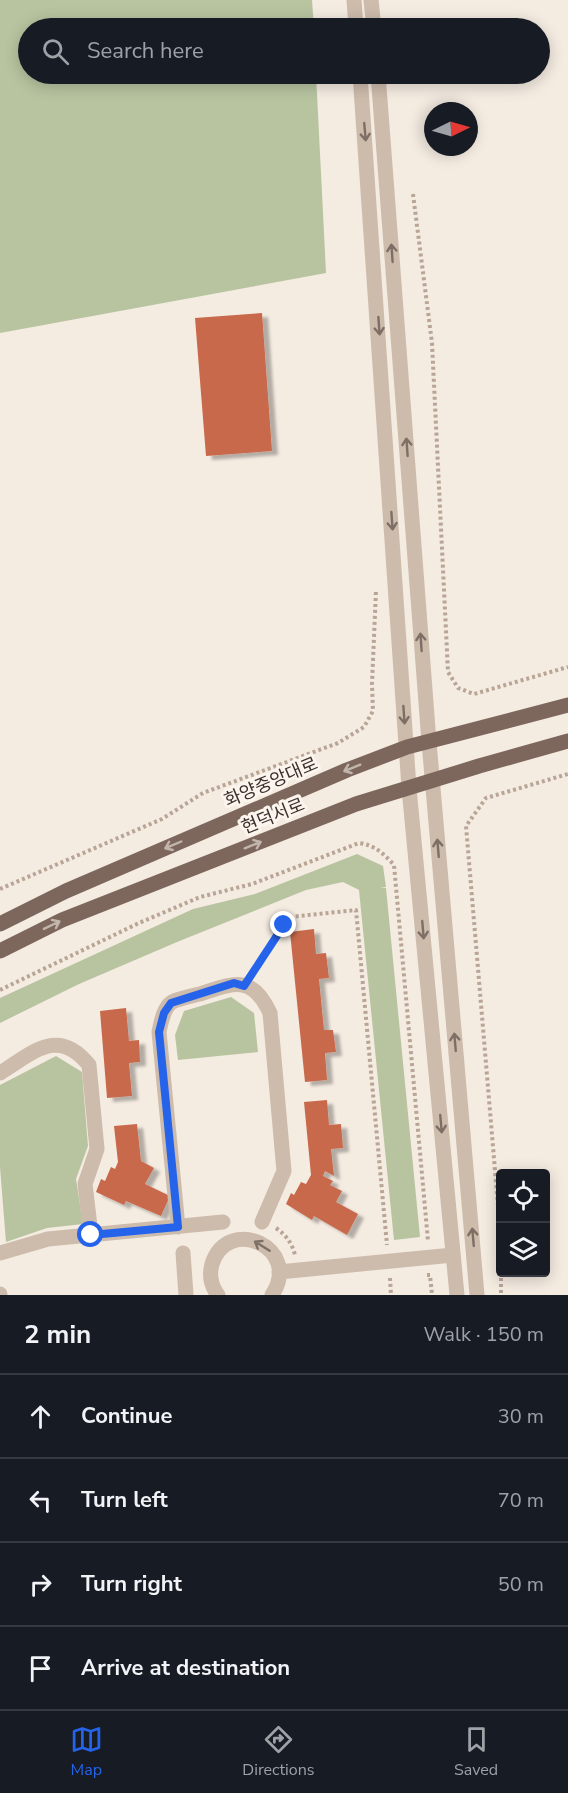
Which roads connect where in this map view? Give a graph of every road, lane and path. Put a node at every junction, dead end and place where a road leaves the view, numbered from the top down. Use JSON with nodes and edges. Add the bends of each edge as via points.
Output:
{"nodes":[{"id":1,"x":354,"y":0,"type":"edge"},
{"id":2,"x":371,"y":0,"type":"edge"},
{"id":3,"x":355,"y":18,"type":"edge"},
{"id":4,"x":373,"y":18,"type":"edge"},
{"id":5,"x":361,"y":84,"type":"edge"},
{"id":6,"x":379,"y":84,"type":"edge"},
{"id":7,"x":413,"y":194,"type":"dead end"},
{"id":8,"x":376,"y":585,"type":"dead end"},
{"id":9,"x":568,"y":667,"type":"edge"},
{"id":10,"x":568,"y":705,"type":"edge"},
{"id":11,"x":568,"y":741,"type":"edge"},
{"id":12,"x":429,"y":742,"type":"junction"},
{"id":13,"x":406,"y":747,"type":"junction"},
{"id":14,"x":568,"y":774,"type":"edge"},
{"id":15,"x":432,"y":779,"type":"junction"},
{"id":16,"x":409,"y":788,"type":"junction"},
{"id":17,"x":0,"y":889,"type":"edge"},
{"id":18,"x":0,"y":924,"type":"edge"},
{"id":19,"x":0,"y":951,"type":"edge"},
{"id":20,"x":244,"y":986,"type":"junction"},
{"id":21,"x":0,"y":990,"type":"edge"},
{"id":22,"x":0,"y":1073,"type":"edge"},
{"id":23,"x":496,"y":1182,"type":"edge"},
{"id":24,"x":223,"y":1222,"type":"dead end"},
{"id":25,"x":262,"y":1222,"type":"dead end"},
{"id":26,"x":178,"y":1227,"type":"junction"},
{"id":27,"x":91,"y":1235,"type":"junction"},
{"id":28,"x":428,"y":1241,"type":"dead end"},
{"id":29,"x":387,"y":1246,"type":"dead end"},
{"id":30,"x":0,"y":1252,"type":"edge"},
{"id":31,"x":183,"y":1253,"type":"dead end"},
{"id":32,"x":453,"y":1255,"type":"junction"},
{"id":33,"x":279,"y":1272,"type":"junction"},
{"id":34,"x":430,"y":1275,"type":"dead end"},
{"id":35,"x":390,"y":1278,"type":"dead end"},
{"id":36,"x":501,"y":1278,"type":"dead end"},
{"id":37,"x":186,"y":1295,"type":"edge"},
{"id":38,"x":218,"y":1295,"type":"edge"},
{"id":39,"x":272,"y":1295,"type":"edge"},
{"id":40,"x":391,"y":1295,"type":"edge"},
{"id":41,"x":432,"y":1295,"type":"edge"},
{"id":42,"x":457,"y":1295,"type":"edge"},
{"id":43,"x":477,"y":1295,"type":"edge"},
{"id":44,"x":501,"y":1295,"type":"edge"}],
"edges":[{"from":1,"to":3,"type":"street"},
{"from":2,"to":4,"type":"street"},
{"from":5,"to":13,"type":"street","one_way":true},
{"from":12,"to":6,"type":"street","one_way":true},
{"from":7,"to":9,"type":"path","via":[[432,343],[448,672],[458,688],[474,694]]},
{"from":8,"to":17,"type":"path","via":[[373,711],[364,727],[339,743],[203,793],[162,819]]},
{"from":10,"to":12,"type":"main road","name":"화양중앙대로"},
{"from":11,"to":15,"type":"main road","name":"현덕서로"},
{"from":12,"to":13,"type":"main road","name":"화양중앙대로"},
{"from":12,"to":15,"type":"street"},
{"from":13,"to":16,"type":"street"},
{"from":13,"to":18,"type":"main road","name":"화양중앙대로","one_way":true,"via":[[77,887]]},
{"from":14,"to":23,"type":"path","via":[[486,798],[466,826]]},
{"from":15,"to":16,"type":"main road","name":"현덕서로"},
{"from":43,"to":15,"type":"street","one_way":true},
{"from":19,"to":16,"type":"main road","name":"현덕서로","one_way":true,"via":[[73,916],[356,804]]},
{"from":16,"to":32,"type":"street","one_way":true},
{"from":20,"to":25,"type":"street","via":[[254,989],[270,1013],[284,1171]]},
{"from":20,"to":26,"type":"street","via":[[234,983],[171,1003],[164,1013],[159,1032]]},
{"from":20,"to":29,"type":"path","via":[[290,917],[356,910]]},
{"from":21,"to":28,"type":"path","via":[[200,897],[252,884],[360,843],[369,844],[394,865]]},
{"from":22,"to":27,"type":"street","via":[[56,1043],[81,1055],[89,1065],[97,1149],[86,1184]]},
{"from":24,"to":26,"type":"street"},
{"from":26,"to":27,"type":"street"},
{"from":27,"to":30,"type":"street","via":[[48,1239]]},
{"from":31,"to":37,"type":"street"},
{"from":32,"to":33,"type":"street"},
{"from":32,"to":42,"type":"street"},
{"from":33,"to":38,"type":"street","one_way":true,"via":[[274,1255],[266,1246],[249,1240],[232,1242],[214,1257],[211,1281]]},
{"from":33,"to":39,"type":"street"},
{"from":34,"to":41,"type":"path"},
{"from":35,"to":40,"type":"path"},
{"from":36,"to":44,"type":"path"}]}
